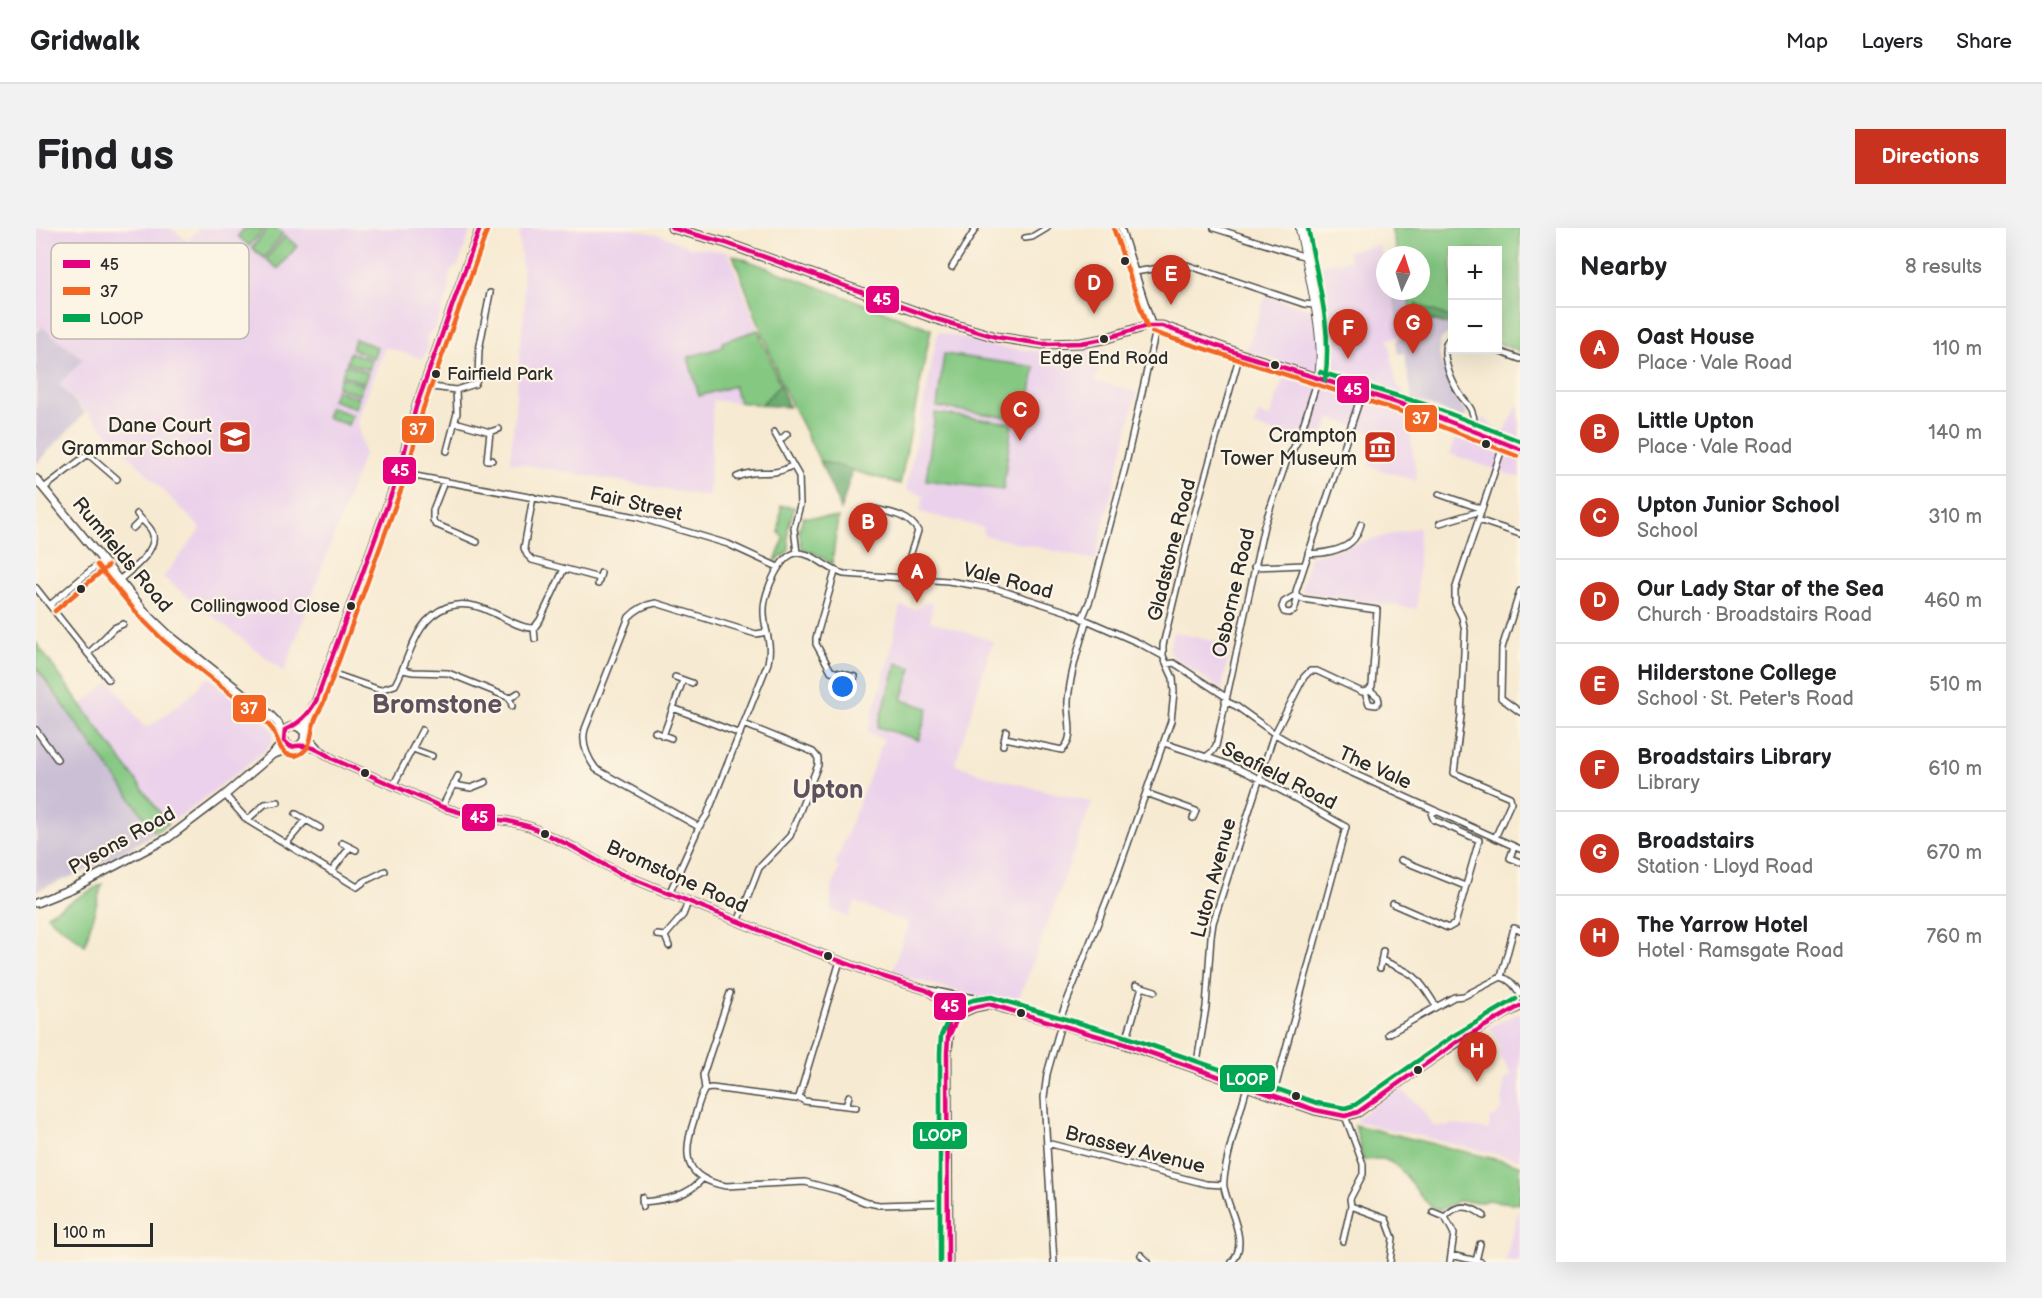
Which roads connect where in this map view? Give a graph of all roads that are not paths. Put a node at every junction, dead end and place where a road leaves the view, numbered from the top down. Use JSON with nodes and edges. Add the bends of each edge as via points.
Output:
{"nodes":[{"id":1,"x":480,"y":228,"type":"edge"},
{"id":2,"x":672,"y":228,"type":"edge"},
{"id":3,"x":976,"y":228,"type":"edge"},
{"id":4,"x":1047,"y":228,"type":"edge"},
{"id":5,"x":1120,"y":228,"type":"edge"},
{"id":6,"x":1214,"y":228,"type":"edge"},
{"id":7,"x":1300,"y":228,"type":"edge"},
{"id":8,"x":700,"y":231,"type":"edge"},
{"id":9,"x":1025,"y":238,"type":"dead end"},
{"id":10,"x":1306,"y":257,"type":"junction"},
{"id":11,"x":952,"y":267,"type":"dead end"},
{"id":12,"x":1135,"y":272,"type":"junction"},
{"id":13,"x":490,"y":293,"type":"dead end"},
{"id":14,"x":1314,"y":305,"type":"junction"},
{"id":15,"x":1154,"y":325,"type":"junction"},
{"id":16,"x":1448,"y":339,"type":"edge"},
{"id":17,"x":1502,"y":353,"type":"edge"},
{"id":18,"x":1240,"y":354,"type":"junction"},
{"id":19,"x":1520,"y":359,"type":"edge"},
{"id":20,"x":1318,"y":379,"type":"junction"},
{"id":21,"x":424,"y":386,"type":"junction"},
{"id":22,"x":456,"y":390,"type":"junction"},
{"id":23,"x":1362,"y":393,"type":"junction"},
{"id":24,"x":455,"y":422,"type":"junction"},
{"id":25,"x":499,"y":429,"type":"dead end"},
{"id":26,"x":1472,"y":431,"type":"junction"},
{"id":27,"x":490,"y":432,"type":"junction"},
{"id":28,"x":774,"y":432,"type":"dead end"},
{"id":29,"x":787,"y":434,"type":"dead end"},
{"id":30,"x":779,"y":441,"type":"junction"},
{"id":31,"x":1504,"y":443,"type":"junction"},
{"id":32,"x":1520,"y":449,"type":"edge"},
{"id":33,"x":447,"y":452,"type":"dead end"},
{"id":34,"x":492,"y":460,"type":"dead end"},
{"id":35,"x":793,"y":465,"type":"junction"},
{"id":36,"x":399,"y":472,"type":"junction"},
{"id":37,"x":737,"y":477,"type":"dead end"},
{"id":38,"x":36,"y":479,"type":"edge"},
{"id":39,"x":117,"y":479,"type":"dead end"},
{"id":40,"x":444,"y":482,"type":"junction"},
{"id":41,"x":44,"y":488,"type":"junction"},
{"id":42,"x":1439,"y":494,"type":"dead end"},
{"id":43,"x":533,"y":497,"type":"junction"},
{"id":44,"x":870,"y":508,"type":"dead end"},
{"id":45,"x":1482,"y":510,"type":"junction"},
{"id":46,"x":1479,"y":520,"type":"junction"},
{"id":47,"x":1440,"y":523,"type":"dead end"},
{"id":48,"x":1361,"y":525,"type":"dead end"},
{"id":49,"x":133,"y":528,"type":"dead end"},
{"id":50,"x":1520,"y":534,"type":"edge"},
{"id":51,"x":477,"y":542,"type":"dead end"},
{"id":52,"x":797,"y":553,"type":"junction"},
{"id":53,"x":1308,"y":553,"type":"junction"},
{"id":54,"x":103,"y":560,"type":"junction"},
{"id":55,"x":1304,"y":565,"type":"junction"},
{"id":56,"x":778,"y":567,"type":"junction"},
{"id":57,"x":1254,"y":567,"type":"junction"},
{"id":58,"x":564,"y":569,"type":"junction"},
{"id":59,"x":835,"y":572,"type":"junction"},
{"id":60,"x":903,"y":577,"type":"junction"},
{"id":61,"x":599,"y":578,"type":"dead end"},
{"id":62,"x":119,"y":580,"type":"junction"},
{"id":63,"x":36,"y":588,"type":"edge"},
{"id":64,"x":1520,"y":591,"type":"edge"},
{"id":65,"x":50,"y":605,"type":"junction"},
{"id":66,"x":1514,"y":610,"type":"junction"},
{"id":67,"x":1520,"y":614,"type":"edge"},
{"id":68,"x":1084,"y":621,"type":"junction"},
{"id":69,"x":123,"y":624,"type":"dead end"},
{"id":70,"x":534,"y":628,"type":"junction"},
{"id":71,"x":767,"y":632,"type":"junction"},
{"id":72,"x":535,"y":639,"type":"dead end"},
{"id":73,"x":88,"y":654,"type":"junction"},
{"id":74,"x":1163,"y":656,"type":"junction"},
{"id":75,"x":1167,"y":664,"type":"junction"},
{"id":76,"x":403,"y":670,"type":"junction"},
{"id":77,"x":326,"y":671,"type":"junction"},
{"id":78,"x":675,"y":677,"type":"dead end"},
{"id":79,"x":855,"y":677,"type":"dead end"},
{"id":80,"x":108,"y":679,"type":"dead end"},
{"id":81,"x":683,"y":681,"type":"junction"},
{"id":82,"x":692,"y":684,"type":"dead end"},
{"id":83,"x":518,"y":693,"type":"dead end"},
{"id":84,"x":510,"y":698,"type":"junction"},
{"id":85,"x":1226,"y":699,"type":"junction"},
{"id":86,"x":512,"y":706,"type":"dead end"},
{"id":87,"x":673,"y":708,"type":"junction"},
{"id":88,"x":1520,"y":712,"type":"edge"},
{"id":89,"x":270,"y":715,"type":"junction"},
{"id":90,"x":308,"y":715,"type":"junction"},
{"id":91,"x":744,"y":724,"type":"junction"},
{"id":92,"x":292,"y":726,"type":"junction"},
{"id":93,"x":422,"y":730,"type":"dead end"},
{"id":94,"x":36,"y":731,"type":"edge"},
{"id":95,"x":1006,"y":731,"type":"dead end"},
{"id":96,"x":655,"y":732,"type":"dead end"},
{"id":97,"x":304,"y":733,"type":"junction"},
{"id":98,"x":740,"y":734,"type":"junction"},
{"id":99,"x":1275,"y":734,"type":"junction"},
{"id":100,"x":663,"y":735,"type":"junction"},
{"id":101,"x":283,"y":738,"type":"junction"},
{"id":102,"x":671,"y":738,"type":"dead end"},
{"id":103,"x":1164,"y":743,"type":"junction"},
{"id":104,"x":300,"y":745,"type":"junction"},
{"id":105,"x":291,"y":747,"type":"junction"},
{"id":106,"x":413,"y":748,"type":"junction"},
{"id":107,"x":318,"y":749,"type":"junction"},
{"id":108,"x":273,"y":754,"type":"junction"},
{"id":109,"x":432,"y":756,"type":"dead end"},
{"id":110,"x":1207,"y":756,"type":"junction"},
{"id":111,"x":57,"y":759,"type":"dead end"},
{"id":112,"x":458,"y":776,"type":"dead end"},
{"id":113,"x":1259,"y":780,"type":"junction"},
{"id":114,"x":486,"y":782,"type":"dead end"},
{"id":115,"x":393,"y":786,"type":"junction"},
{"id":116,"x":454,"y":786,"type":"junction"},
{"id":117,"x":1146,"y":792,"type":"junction"},
{"id":118,"x":225,"y":795,"type":"junction"},
{"id":119,"x":278,"y":802,"type":"dead end"},
{"id":120,"x":442,"y":807,"type":"junction"},
{"id":121,"x":1433,"y":811,"type":"junction"},
{"id":122,"x":297,"y":814,"type":"dead end"},
{"id":123,"x":1193,"y":818,"type":"dead end"},
{"id":124,"x":247,"y":820,"type":"junction"},
{"id":125,"x":306,"y":820,"type":"junction"},
{"id":126,"x":699,"y":827,"type":"junction"},
{"id":127,"x":320,"y":828,"type":"dead end"},
{"id":128,"x":1495,"y":838,"type":"junction"},
{"id":129,"x":342,"y":843,"type":"dead end"},
{"id":130,"x":286,"y":844,"type":"junction"},
{"id":131,"x":1517,"y":848,"type":"edge"},
{"id":132,"x":1401,"y":860,"type":"dead end"},
{"id":133,"x":1520,"y":862,"type":"edge"},
{"id":134,"x":385,"y":871,"type":"dead end"},
{"id":135,"x":331,"y":872,"type":"junction"},
{"id":136,"x":1465,"y":886,"type":"junction"},
{"id":137,"x":669,"y":894,"type":"junction"},
{"id":138,"x":688,"y":902,"type":"junction"},
{"id":139,"x":36,"y":903,"type":"edge"},
{"id":140,"x":1392,"y":904,"type":"dead end"},
{"id":141,"x":738,"y":922,"type":"junction"},
{"id":142,"x":1520,"y":930,"type":"edge"},
{"id":143,"x":657,"y":935,"type":"dead end"},
{"id":144,"x":665,"y":936,"type":"junction"},
{"id":145,"x":669,"y":946,"type":"dead end"},
{"id":146,"x":1383,"y":951,"type":"dead end"},
{"id":147,"x":1381,"y":960,"type":"junction"},
{"id":148,"x":840,"y":961,"type":"junction"},
{"id":149,"x":1380,"y":968,"type":"dead end"},
{"id":150,"x":1501,"y":977,"type":"junction"},
{"id":151,"x":926,"y":990,"type":"junction"},
{"id":152,"x":1155,"y":992,"type":"dead end"},
{"id":153,"x":730,"y":993,"type":"dead end"},
{"id":154,"x":1520,"y":994,"type":"edge"},
{"id":155,"x":961,"y":998,"type":"junction"},
{"id":156,"x":728,"y":1001,"type":"junction"},
{"id":157,"x":734,"y":1003,"type":"dead end"},
{"id":158,"x":989,"y":1004,"type":"junction"},
{"id":159,"x":1436,"y":1006,"type":"junction"},
{"id":160,"x":1520,"y":1006,"type":"edge"},
{"id":161,"x":956,"y":1010,"type":"junction"},
{"id":162,"x":1059,"y":1027,"type":"junction"},
{"id":163,"x":1388,"y":1034,"type":"dead end"},
{"id":164,"x":1125,"y":1044,"type":"junction"},
{"id":165,"x":1196,"y":1069,"type":"junction"},
{"id":166,"x":1247,"y":1087,"type":"junction"},
{"id":167,"x":705,"y":1089,"type":"junction"},
{"id":168,"x":849,"y":1096,"type":"dead end"},
{"id":169,"x":1273,"y":1096,"type":"junction"},
{"id":170,"x":799,"y":1097,"type":"junction"},
{"id":171,"x":846,"y":1106,"type":"junction"},
{"id":172,"x":856,"y":1107,"type":"dead end"},
{"id":173,"x":1340,"y":1116,"type":"junction"},
{"id":174,"x":1047,"y":1143,"type":"junction"},
{"id":175,"x":703,"y":1178,"type":"junction"},
{"id":176,"x":1223,"y":1185,"type":"junction"},
{"id":177,"x":642,"y":1202,"type":"dead end"},
{"id":178,"x":947,"y":1203,"type":"junction"},
{"id":179,"x":1352,"y":1206,"type":"junction"},
{"id":180,"x":1433,"y":1212,"type":"dead end"},
{"id":181,"x":1484,"y":1216,"type":"dead end"},
{"id":182,"x":1445,"y":1217,"type":"junction"},
{"id":183,"x":1343,"y":1241,"type":"dead end"},
{"id":184,"x":1480,"y":1244,"type":"dead end"},
{"id":185,"x":1141,"y":1255,"type":"dead end"},
{"id":186,"x":1451,"y":1259,"type":"edge"},
{"id":187,"x":1479,"y":1261,"type":"edge"},
{"id":188,"x":948,"y":1262,"type":"edge"},
{"id":189,"x":1054,"y":1262,"type":"edge"},
{"id":190,"x":1148,"y":1262,"type":"edge"},
{"id":191,"x":1232,"y":1262,"type":"edge"},
{"id":192,"x":1390,"y":1262,"type":"edge"}],
"edges":[{"from":1,"to":21,"type":"street"},
{"from":2,"to":8,"type":"main road"},
{"from":3,"to":11,"type":"street"},
{"from":4,"to":9,"type":"street"},
{"from":5,"to":12,"type":"street"},
{"from":6,"to":10,"type":"street"},
{"from":7,"to":10,"type":"main road"},
{"from":8,"to":15,"type":"main road","via":[[936,320],[996,337],[1042,344],[1081,343]]},
{"from":10,"to":14,"type":"main road"},
{"from":12,"to":14,"type":"street","via":[[1187,265]]},
{"from":12,"to":15,"type":"street"},
{"from":13,"to":22,"type":"street","via":[[478,377],[475,384]]},
{"from":14,"to":20,"type":"main road","via":[[1322,361]]},
{"from":15,"to":18,"type":"main road"},
{"from":15,"to":68,"type":"street","via":[[1154,345],[1125,468]]},
{"from":16,"to":26,"type":"street","via":[[1444,348],[1446,358],[1452,380],[1472,410]]},
{"from":17,"to":19,"type":"street"},
{"from":18,"to":20,"type":"main road"},
{"from":18,"to":74,"type":"street","name":"Gladstone Road","via":[[1192,524]]},
{"from":20,"to":23,"type":"main road"},
{"from":20,"to":57,"type":"street","name":"Osborne Road","via":[[1264,526]]},
{"from":21,"to":22,"type":"street"},
{"from":21,"to":36,"type":"street"},
{"from":22,"to":24,"type":"street"},
{"from":23,"to":26,"type":"main road"},
{"from":23,"to":53,"type":"street"},
{"from":24,"to":27,"type":"street"},
{"from":24,"to":33,"type":"street"},
{"from":25,"to":27,"type":"street"},
{"from":26,"to":31,"type":"main road"},
{"from":27,"to":34,"type":"street","via":[[487,460]]},
{"from":28,"to":30,"type":"street"},
{"from":29,"to":30,"type":"street"},
{"from":30,"to":35,"type":"street"},
{"from":31,"to":32,"type":"main road"},
{"from":31,"to":45,"type":"street"},
{"from":35,"to":37,"type":"street","via":[[776,473],[754,472]]},
{"from":35,"to":52,"type":"street","via":[[801,490],[794,528]]},
{"from":36,"to":40,"type":"street","name":"Fair Street"},
{"from":36,"to":77,"type":"street"},
{"from":38,"to":41,"type":"street","name":"Rumfields Road"},
{"from":39,"to":41,"type":"street","via":[[90,453]]},
{"from":40,"to":43,"type":"street","name":"Fair Street"},
{"from":40,"to":51,"type":"street","via":[[434,510],[435,524],[458,538]]},
{"from":41,"to":54,"type":"street","name":"Rumfields Road"},
{"from":42,"to":45,"type":"street"},
{"from":43,"to":56,"type":"street","name":"Fair Street","via":[[637,517],[728,544]]},
{"from":43,"to":58,"type":"street","via":[[524,548],[527,555]]},
{"from":44,"to":60,"type":"street","via":[[878,507],[904,517],[918,531]]},
{"from":45,"to":46,"type":"street"},
{"from":45,"to":47,"type":"street"},
{"from":46,"to":50,"type":"street"},
{"from":46,"to":128,"type":"street","via":[[1455,590],[1455,603],[1465,631],[1454,773],[1510,797]]},
{"from":48,"to":53,"type":"street","via":[[1358,535],[1345,546]]},
{"from":49,"to":62,"type":"street","via":[[139,517],[153,532],[154,540],[140,563]]},
{"from":52,"to":56,"type":"street"},
{"from":52,"to":59,"type":"street"},
{"from":53,"to":55,"type":"street"},
{"from":54,"to":62,"type":"street","name":"Rumfields Road"},
{"from":54,"to":65,"type":"street"},
{"from":55,"to":57,"type":"street"},
{"from":55,"to":99,"type":"street","name":"Luton Avenue","via":[[1297,596],[1377,610],[1372,686],[1367,691],[1310,671]]},
{"from":56,"to":71,"type":"street","via":[[764,608]]},
{"from":57,"to":85,"type":"street","name":"Osborne Road"},
{"from":58,"to":61,"type":"street"},
{"from":58,"to":70,"type":"street"},
{"from":59,"to":60,"type":"street","name":"Vale Road"},
{"from":59,"to":79,"type":"street","via":[[816,644],[829,674]]},
{"from":60,"to":68,"type":"street","name":"Vale Road","via":[[997,589]]},
{"from":62,"to":89,"type":"street","name":"Rumfields Road","via":[[169,635]]},
{"from":63,"to":65,"type":"street"},
{"from":64,"to":66,"type":"street"},
{"from":65,"to":73,"type":"street"},
{"from":66,"to":67,"type":"street"},
{"from":66,"to":88,"type":"street","via":[[1502,648],[1501,698]]},
{"from":68,"to":74,"type":"street","name":"Vale Road"},
{"from":68,"to":95,"type":"street","via":[[1070,687],[1067,745],[1062,750],[1004,742]]},
{"from":69,"to":73,"type":"street"},
{"from":70,"to":72,"type":"street"},
{"from":70,"to":76,"type":"street","via":[[485,609],[452,605],[426,620]]},
{"from":71,"to":91,"type":"street","via":[[771,648],[768,663]]},
{"from":71,"to":126,"type":"street","via":[[756,634],[656,603],[646,604],[629,617],[585,729],[584,747],[596,769]]},
{"from":73,"to":80,"type":"street"},
{"from":74,"to":75,"type":"street"},
{"from":75,"to":85,"type":"street","via":[[1174,663]]},
{"from":75,"to":103,"type":"street","via":[[1174,692]]},
{"from":76,"to":77,"type":"street","via":[[395,684],[380,690]]},
{"from":76,"to":84,"type":"street","via":[[448,673]]},
{"from":77,"to":90,"type":"street"},
{"from":78,"to":81,"type":"street"},
{"from":81,"to":82,"type":"street"},
{"from":81,"to":87,"type":"street"},
{"from":83,"to":84,"type":"street"},
{"from":84,"to":86,"type":"street"},
{"from":85,"to":99,"type":"street","name":"The Vale"},
{"from":85,"to":110,"type":"street","name":"Osborne Road","via":[[1216,746]]},
{"from":87,"to":98,"type":"street"},
{"from":87,"to":100,"type":"street"},
{"from":89,"to":92,"type":"street","name":"Rumfields Road"},
{"from":89,"to":101,"type":"street","name":"Rumfields Road","via":[[278,723]]},
{"from":90,"to":92,"type":"street"},
{"from":90,"to":97,"type":"street"},
{"from":91,"to":98,"type":"street"},
{"from":91,"to":141,"type":"street","via":[[813,752],[818,765],[790,836],[759,868]]},
{"from":92,"to":97,"type":"street"},
{"from":92,"to":101,"type":"street","via":[[285,730]]},
{"from":93,"to":106,"type":"street"},
{"from":94,"to":111,"type":"street"},
{"from":96,"to":100,"type":"street"},
{"from":97,"to":104,"type":"street"},
{"from":97,"to":107,"type":"street","name":"Bromstone Road"},
{"from":98,"to":126,"type":"street"},
{"from":99,"to":113,"type":"street","name":"Luton Avenue"},
{"from":99,"to":121,"type":"street","name":"The Vale"},
{"from":100,"to":102,"type":"street"},
{"from":101,"to":105,"type":"street"},
{"from":101,"to":108,"type":"street","name":"Pysons Road"},
{"from":103,"to":110,"type":"street","name":"Seafield Road"},
{"from":103,"to":117,"type":"street"},
{"from":104,"to":105,"type":"street"},
{"from":104,"to":107,"type":"street","name":"Bromstone Road"},
{"from":105,"to":108,"type":"street","name":"Pysons Road"},
{"from":106,"to":109,"type":"street"},
{"from":106,"to":115,"type":"street"},
{"from":107,"to":115,"type":"street","name":"Bromstone Road"},
{"from":108,"to":118,"type":"street","name":"Pysons Road"},
{"from":110,"to":113,"type":"street","name":"Seafield Road"},
{"from":112,"to":116,"type":"street"},
{"from":113,"to":165,"type":"street","name":"Luton Avenue","via":[[1212,930]]},
{"from":113,"to":169,"type":"street","name":"Seafield Road","via":[[1346,826]]},
{"from":114,"to":116,"type":"street","via":[[471,788]]},
{"from":115,"to":120,"type":"street","name":"Bromstone Road"},
{"from":116,"to":120,"type":"street"},
{"from":117,"to":123,"type":"street","via":[[1196,811]]},
{"from":117,"to":162,"type":"street"},
{"from":118,"to":124,"type":"street"},
{"from":118,"to":139,"type":"street","name":"Pysons Road","via":[[158,844]]},
{"from":119,"to":124,"type":"street","via":[[265,804]]},
{"from":120,"to":137,"type":"street","name":"Bromstone Road","via":[[531,827]]},
{"from":121,"to":128,"type":"street","name":"The Vale"},
{"from":121,"to":136,"type":"street","via":[[1434,820],[1476,837],[1479,844]]},
{"from":122,"to":125,"type":"street"},
{"from":124,"to":130,"type":"street"},
{"from":125,"to":127,"type":"street"},
{"from":125,"to":130,"type":"street"},
{"from":126,"to":137,"type":"street"},
{"from":128,"to":131,"type":"street","name":"The Vale"},
{"from":129,"to":135,"type":"street","via":[[353,849]]},
{"from":130,"to":135,"type":"street"},
{"from":131,"to":133,"type":"street","via":[[1510,858]]},
{"from":132,"to":136,"type":"street"},
{"from":134,"to":135,"type":"street","via":[[357,887]]},
{"from":136,"to":140,"type":"street","via":[[1455,924],[1448,928]]},
{"from":137,"to":138,"type":"street","name":"Bromstone Road"},
{"from":138,"to":141,"type":"street","name":"Bromstone Road"},
{"from":138,"to":144,"type":"street","via":[[683,915]]},
{"from":141,"to":148,"type":"street","name":"Bromstone Road"},
{"from":142,"to":150,"type":"street","via":[[1514,928]]},
{"from":143,"to":144,"type":"street"},
{"from":144,"to":145,"type":"street"},
{"from":146,"to":147,"type":"street"},
{"from":147,"to":149,"type":"street"},
{"from":147,"to":159,"type":"street","via":[[1411,972]]},
{"from":148,"to":151,"type":"street","name":"Bromstone Road"},
{"from":148,"to":170,"type":"street"},
{"from":150,"to":154,"type":"street"},
{"from":150,"to":159,"type":"street"},
{"from":151,"to":155,"type":"street","name":"Bromstone Road"},
{"from":151,"to":161,"type":"street","name":"Bromstone Road"},
{"from":152,"to":164,"type":"street","via":[[1139,986]]},
{"from":153,"to":156,"type":"street"},
{"from":155,"to":158,"type":"main road"},
{"from":155,"to":161,"type":"main road","via":[[954,998]]},
{"from":155,"to":161,"type":"main road","via":[[966,1006]]},
{"from":156,"to":157,"type":"street"},
{"from":156,"to":167,"type":"street","via":[[703,1076]]},
{"from":158,"to":161,"type":"main road"},
{"from":158,"to":162,"type":"main road"},
{"from":159,"to":163,"type":"street"},
{"from":160,"to":173,"type":"main road","via":[[1450,1046],[1358,1112]]},
{"from":161,"to":178,"type":"main road","via":[[948,1038]]},
{"from":162,"to":164,"type":"main road"},
{"from":162,"to":174,"type":"street","via":[[1044,1097]]},
{"from":164,"to":165,"type":"main road"},
{"from":165,"to":166,"type":"main road"},
{"from":166,"to":169,"type":"main road"},
{"from":166,"to":176,"type":"street","name":"Brassey Avenue"},
{"from":167,"to":170,"type":"street"},
{"from":167,"to":175,"type":"street","via":[[686,1152],[690,1166]]},
{"from":168,"to":171,"type":"street"},
{"from":169,"to":173,"type":"main road"},
{"from":170,"to":171,"type":"street"},
{"from":171,"to":172,"type":"street"},
{"from":173,"to":179,"type":"street","via":[[1363,1164],[1363,1174],[1350,1199]]},
{"from":174,"to":176,"type":"street","name":"Brassey Avenue"},
{"from":174,"to":189,"type":"street"},
{"from":175,"to":177,"type":"street","via":[[676,1197]]},
{"from":175,"to":178,"type":"street","via":[[726,1186],[805,1182],[879,1205]]},
{"from":176,"to":191,"type":"street","via":[[1240,1244],[1238,1256]]},
{"from":178,"to":188,"type":"main road"},
{"from":179,"to":183,"type":"street"},
{"from":179,"to":192,"type":"street","via":[[1386,1219],[1393,1238]]},
{"from":180,"to":182,"type":"street"},
{"from":181,"to":182,"type":"street","via":[[1475,1209],[1458,1206]]},
{"from":182,"to":186,"type":"street","via":[[1454,1234]]},
{"from":184,"to":187,"type":"street"},
{"from":185,"to":190,"type":"street"},
{"from":186,"to":187,"type":"street"}]}
